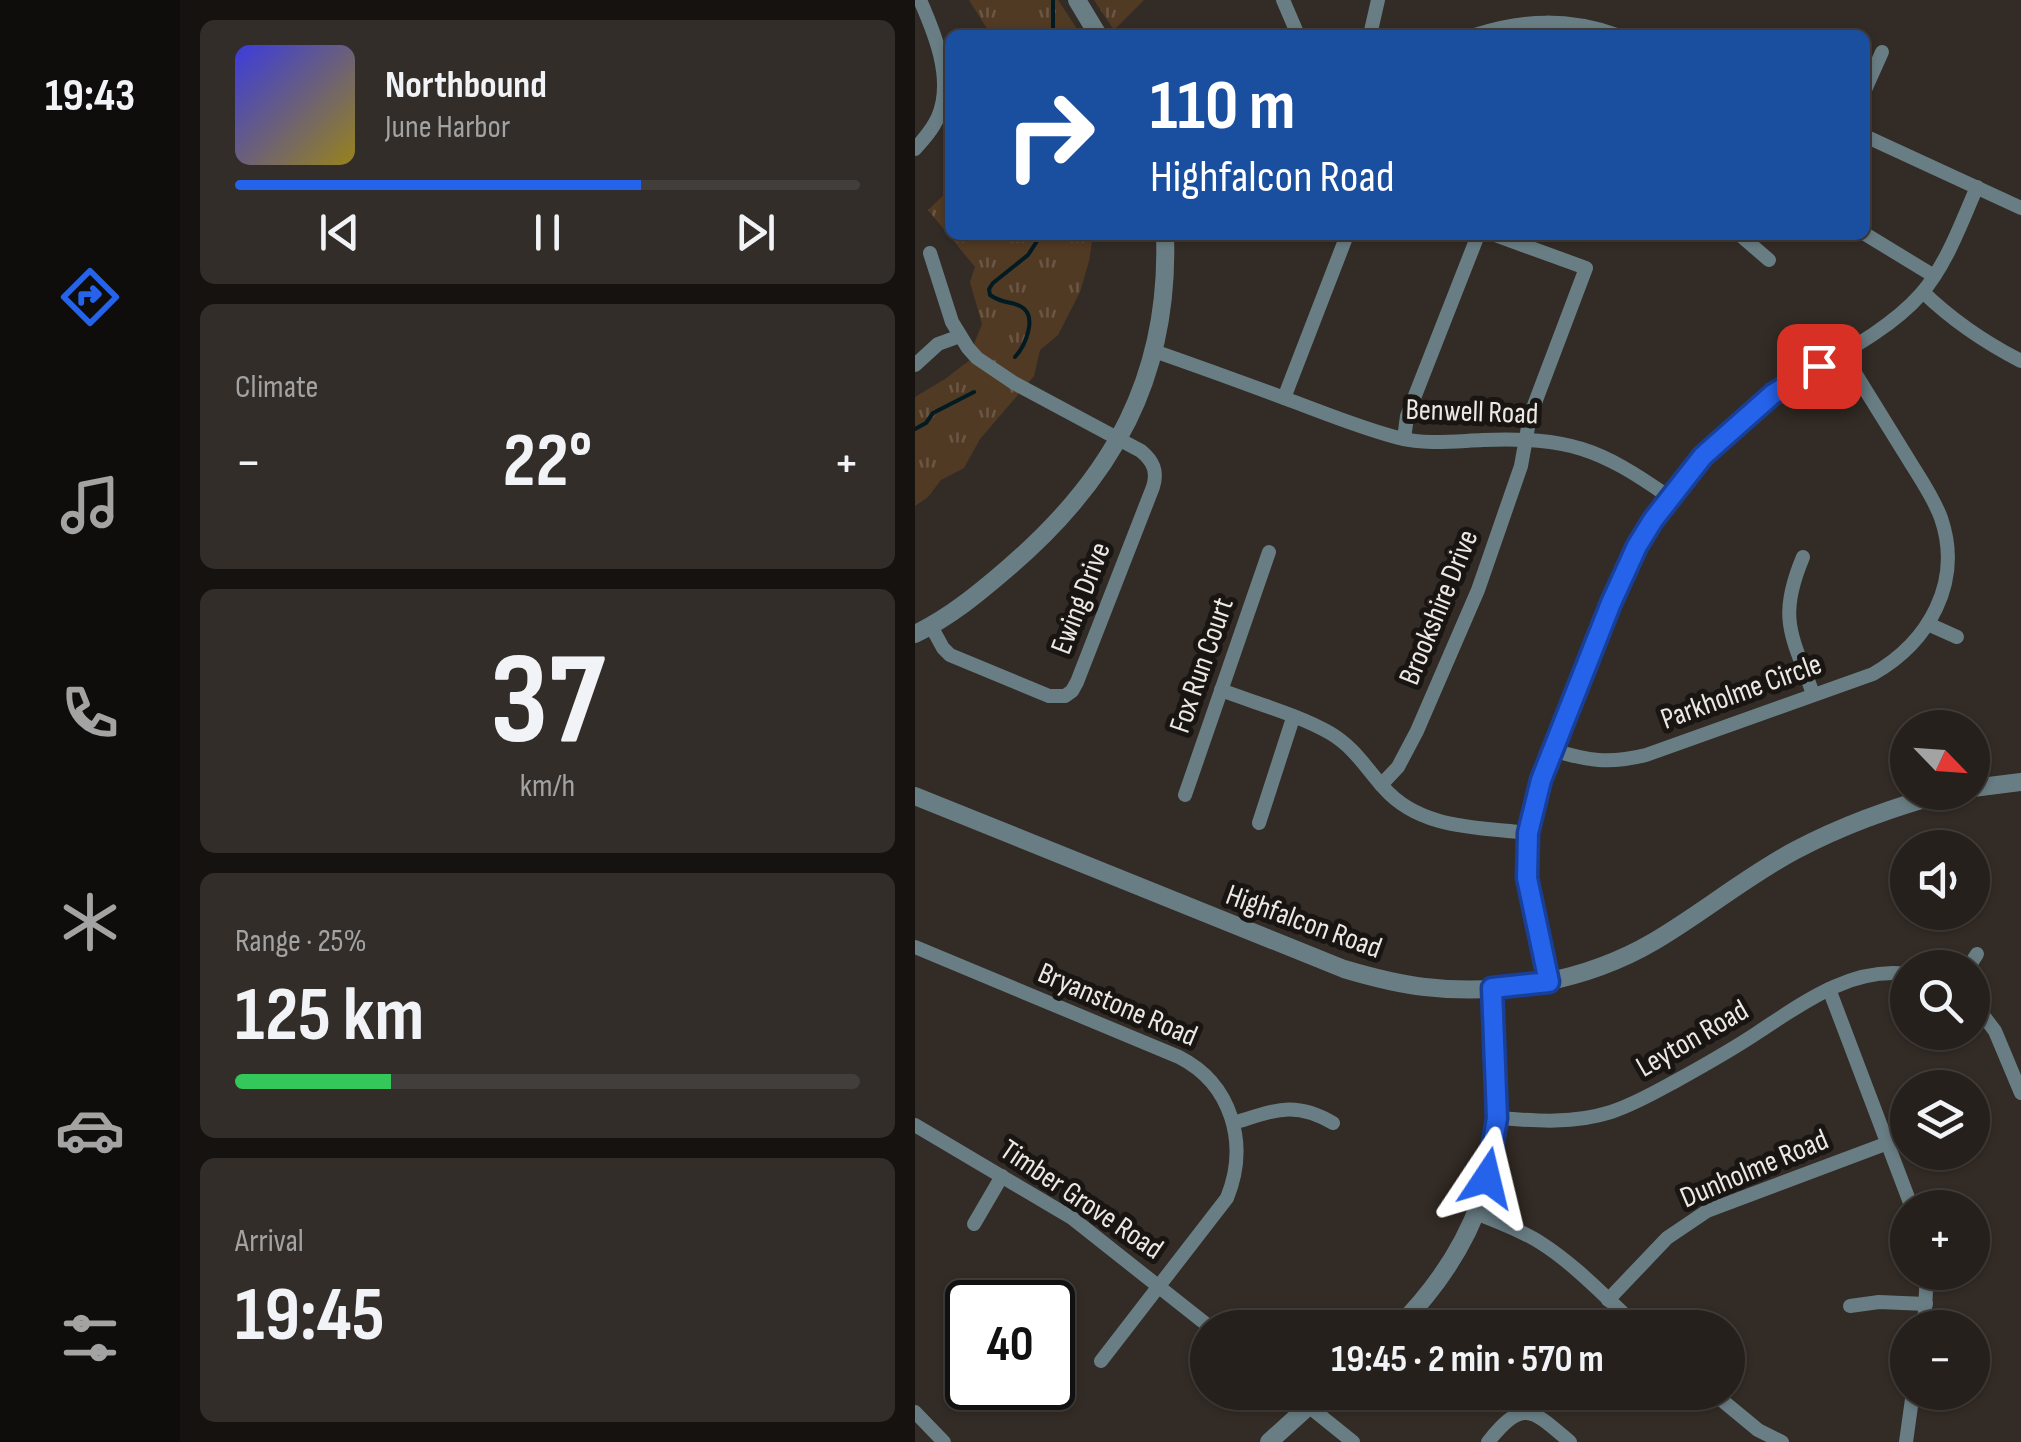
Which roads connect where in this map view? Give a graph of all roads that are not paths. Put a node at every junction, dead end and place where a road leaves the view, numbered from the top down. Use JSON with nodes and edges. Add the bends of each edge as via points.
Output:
{"nodes":[{"id":1,"x":920,"y":0,"type":"edge"},
{"id":2,"x":1077,"y":0,"type":"edge"},
{"id":3,"x":1283,"y":0,"type":"edge"},
{"id":4,"x":1378,"y":0,"type":"edge"},
{"id":5,"x":1095,"y":30,"type":"edge"},
{"id":6,"x":1296,"y":30,"type":"edge"},
{"id":7,"x":1371,"y":30,"type":"edge"},
{"id":8,"x":1491,"y":30,"type":"edge"},
{"id":9,"x":1598,"y":30,"type":"edge"},
{"id":10,"x":1882,"y":52,"type":"dead end"},
{"id":11,"x":1870,"y":79,"type":"edge"},
{"id":12,"x":1870,"y":138,"type":"edge"},
{"id":13,"x":915,"y":149,"type":"edge"},
{"id":14,"x":1977,"y":187,"type":"junction"},
{"id":15,"x":2021,"y":208,"type":"edge"},
{"id":16,"x":1870,"y":237,"type":"edge"},
{"id":17,"x":1165,"y":240,"type":"edge"},
{"id":18,"x":1345,"y":240,"type":"edge"},
{"id":19,"x":1476,"y":240,"type":"edge"},
{"id":20,"x":1509,"y":240,"type":"edge"},
{"id":21,"x":1746,"y":240,"type":"edge"},
{"id":22,"x":931,"y":253,"type":"dead end"},
{"id":23,"x":1769,"y":260,"type":"dead end"},
{"id":24,"x":1935,"y":276,"type":"junction"},
{"id":25,"x":1923,"y":292,"type":"junction"},
{"id":26,"x":960,"y":336,"type":"junction"},
{"id":27,"x":1154,"y":350,"type":"junction"},
{"id":28,"x":1842,"y":352,"type":"junction"},
{"id":29,"x":2021,"y":362,"type":"edge"},
{"id":30,"x":915,"y":365,"type":"edge"},
{"id":31,"x":1284,"y":398,"type":"junction"},
{"id":32,"x":1119,"y":438,"type":"junction"},
{"id":33,"x":1404,"y":439,"type":"junction"},
{"id":34,"x":1526,"y":439,"type":"junction"},
{"id":35,"x":1669,"y":497,"type":"junction"},
{"id":36,"x":1269,"y":552,"type":"dead end"},
{"id":37,"x":1803,"y":557,"type":"dead end"},
{"id":38,"x":1928,"y":624,"type":"junction"},
{"id":39,"x":923,"y":630,"type":"edge"},
{"id":40,"x":1957,"y":637,"type":"dead end"},
{"id":41,"x":1221,"y":690,"type":"junction"},
{"id":42,"x":1813,"y":694,"type":"junction"},
{"id":43,"x":1293,"y":718,"type":"junction"},
{"id":44,"x":1553,"y":750,"type":"junction"},
{"id":45,"x":2021,"y":782,"type":"edge"},
{"id":46,"x":1381,"y":785,"type":"junction"},
{"id":47,"x":1990,"y":786,"type":"edge"},
{"id":48,"x":1185,"y":795,"type":"dead end"},
{"id":49,"x":915,"y":796,"type":"edge"},
{"id":50,"x":1891,"y":810,"type":"edge"},
{"id":51,"x":1259,"y":823,"type":"dead end"},
{"id":52,"x":1528,"y":833,"type":"junction"},
{"id":53,"x":915,"y":947,"type":"edge"},
{"id":54,"x":1890,"y":973,"type":"edge"},
{"id":55,"x":1549,"y":982,"type":"junction"},
{"id":56,"x":1492,"y":988,"type":"junction"},
{"id":57,"x":1829,"y":989,"type":"junction"},
{"id":58,"x":1990,"y":1024,"type":"edge"},
{"id":59,"x":2021,"y":1093,"type":"edge"},
{"id":60,"x":1497,"y":1118,"type":"junction"},
{"id":61,"x":1333,"y":1123,"type":"dead end"},
{"id":62,"x":1233,"y":1124,"type":"junction"},
{"id":63,"x":915,"y":1125,"type":"edge"},
{"id":64,"x":1888,"y":1143,"type":"junction"},
{"id":65,"x":1002,"y":1176,"type":"junction"},
{"id":66,"x":1905,"y":1190,"type":"edge"},
{"id":67,"x":1476,"y":1213,"type":"junction"},
{"id":68,"x":974,"y":1224,"type":"dead end"},
{"id":69,"x":1160,"y":1286,"type":"junction"},
{"id":70,"x":1926,"y":1290,"type":"edge"},
{"id":71,"x":1609,"y":1300,"type":"junction"},
{"id":72,"x":1926,"y":1304,"type":"junction"},
{"id":73,"x":1850,"y":1306,"type":"dead end"},
{"id":74,"x":1415,"y":1310,"type":"edge"},
{"id":75,"x":1620,"y":1310,"type":"edge"},
{"id":76,"x":1926,"y":1310,"type":"edge"},
{"id":77,"x":1190,"y":1311,"type":"edge"},
{"id":78,"x":1101,"y":1361,"type":"dead end"},
{"id":79,"x":1304,"y":1410,"type":"edge"},
{"id":80,"x":1313,"y":1410,"type":"edge"},
{"id":81,"x":1732,"y":1410,"type":"edge"},
{"id":82,"x":1910,"y":1410,"type":"edge"},
{"id":83,"x":915,"y":1412,"type":"edge"},
{"id":84,"x":1775,"y":1441,"type":"edge"},
{"id":85,"x":944,"y":1442,"type":"edge"},
{"id":86,"x":1269,"y":1442,"type":"edge"},
{"id":87,"x":1353,"y":1442,"type":"edge"},
{"id":88,"x":1487,"y":1442,"type":"edge"},
{"id":89,"x":1570,"y":1442,"type":"edge"},
{"id":90,"x":1905,"y":1442,"type":"edge"}],
"edges":[{"from":1,"to":13,"type":"street","via":[[945,79],[940,114]]},
{"from":2,"to":5,"type":"street"},
{"from":3,"to":6,"type":"street"},
{"from":4,"to":7,"type":"street"},
{"from":8,"to":9,"type":"street","via":[[1549,21]]},
{"from":10,"to":11,"type":"street"},
{"from":12,"to":14,"type":"street"},
{"from":14,"to":15,"type":"street"},
{"from":14,"to":24,"type":"street"},
{"from":16,"to":24,"type":"street"},
{"from":17,"to":27,"type":"street"},
{"from":18,"to":31,"type":"street"},
{"from":19,"to":33,"type":"street","via":[[1407,416]]},
{"from":20,"to":34,"type":"street","name":"Brookshire Drive","via":[[1586,268]]},
{"from":21,"to":23,"type":"street"},
{"from":22,"to":26,"type":"street"},
{"from":24,"to":25,"type":"street"},
{"from":25,"to":28,"type":"street"},
{"from":25,"to":29,"type":"street","via":[[1951,319]]},
{"from":26,"to":30,"type":"street","via":[[938,344]]},
{"from":26,"to":32,"type":"street","via":[[999,374]]},
{"from":27,"to":31,"type":"street","name":"Benwell Road"},
{"from":27,"to":32,"type":"street"},
{"from":28,"to":35,"type":"street","via":[[1748,414]]},
{"from":28,"to":38,"type":"street","name":"Parkholme Circle","via":[[1940,517],[1945,576]]},
{"from":31,"to":33,"type":"street","name":"Benwell Road"},
{"from":32,"to":39,"type":"street","via":[[1087,490],[1039,541]]},
{"from":32,"to":39,"type":"street","name":"Ewing Drive","via":[[1148,457],[1155,478],[1072,691],[1049,696],[950,655]]},
{"from":33,"to":34,"type":"street","name":"Benwell Road"},
{"from":34,"to":35,"type":"street","name":"Benwell Road","via":[[1600,454]]},
{"from":34,"to":46,"type":"street","name":"Brookshire Drive","via":[[1454,650],[1398,767]]},
{"from":35,"to":44,"type":"street","via":[[1617,588]]},
{"from":36,"to":41,"type":"street","name":"Fox Run Court"},
{"from":37,"to":42,"type":"street","via":[[1787,612]]},
{"from":38,"to":40,"type":"street"},
{"from":38,"to":42,"type":"street","name":"Parkholme Circle","via":[[1891,664]]},
{"from":41,"to":43,"type":"street"},
{"from":41,"to":48,"type":"street","name":"Fox Run Court"},
{"from":42,"to":44,"type":"street","name":"Parkholme Circle","via":[[1623,760],[1582,760]]},
{"from":43,"to":46,"type":"street","via":[[1346,744]]},
{"from":43,"to":51,"type":"street"},
{"from":44,"to":52,"type":"street"},
{"from":45,"to":47,"type":"street"},
{"from":46,"to":52,"type":"street","via":[[1430,819]]},
{"from":49,"to":56,"type":"street","name":"Highfalcon Road","via":[[1344,969],[1421,987]]},
{"from":50,"to":55,"type":"street","name":"Highfalcon Road","via":[[1831,832],[1755,874],[1649,944]]},
{"from":52,"to":55,"type":"street","via":[[1527,878]]},
{"from":53,"to":62,"type":"street","name":"Bryanstone Road","via":[[1188,1062],[1216,1087]]},
{"from":54,"to":57,"type":"street","name":"Leyton Road"},
{"from":55,"to":56,"type":"street","name":"Highfalcon Road"},
{"from":56,"to":60,"type":"street"},
{"from":57,"to":60,"type":"street","name":"Leyton Road","via":[[1615,1111],[1558,1122]]},
{"from":57,"to":64,"type":"street"},
{"from":58,"to":59,"type":"street"},
{"from":60,"to":67,"type":"street"},
{"from":61,"to":62,"type":"street","via":[[1293,1108]]},
{"from":62,"to":69,"type":"street","name":"Bryanstone Road","via":[[1237,1158],[1227,1198]]},
{"from":63,"to":65,"type":"street","name":"Timber Grove Road"},
{"from":64,"to":66,"type":"street"},
{"from":64,"to":71,"type":"street","name":"Dunholme Road","via":[[1707,1212],[1667,1238]]},
{"from":65,"to":68,"type":"street"},
{"from":65,"to":69,"type":"street","name":"Timber Grove Road"},
{"from":67,"to":71,"type":"street","via":[[1543,1244]]},
{"from":67,"to":74,"type":"street"},
{"from":69,"to":77,"type":"street","name":"Timber Grove Road"},
{"from":69,"to":78,"type":"street","name":"Bryanstone Road"},
{"from":70,"to":72,"type":"street"},
{"from":71,"to":75,"type":"street"},
{"from":72,"to":73,"type":"street"},
{"from":72,"to":76,"type":"street"},
{"from":79,"to":86,"type":"street"},
{"from":80,"to":87,"type":"street"},
{"from":81,"to":84,"type":"street"},
{"from":82,"to":90,"type":"street"},
{"from":83,"to":85,"type":"street"},
{"from":88,"to":89,"type":"street","via":[[1514,1414],[1526,1412]]}]}
